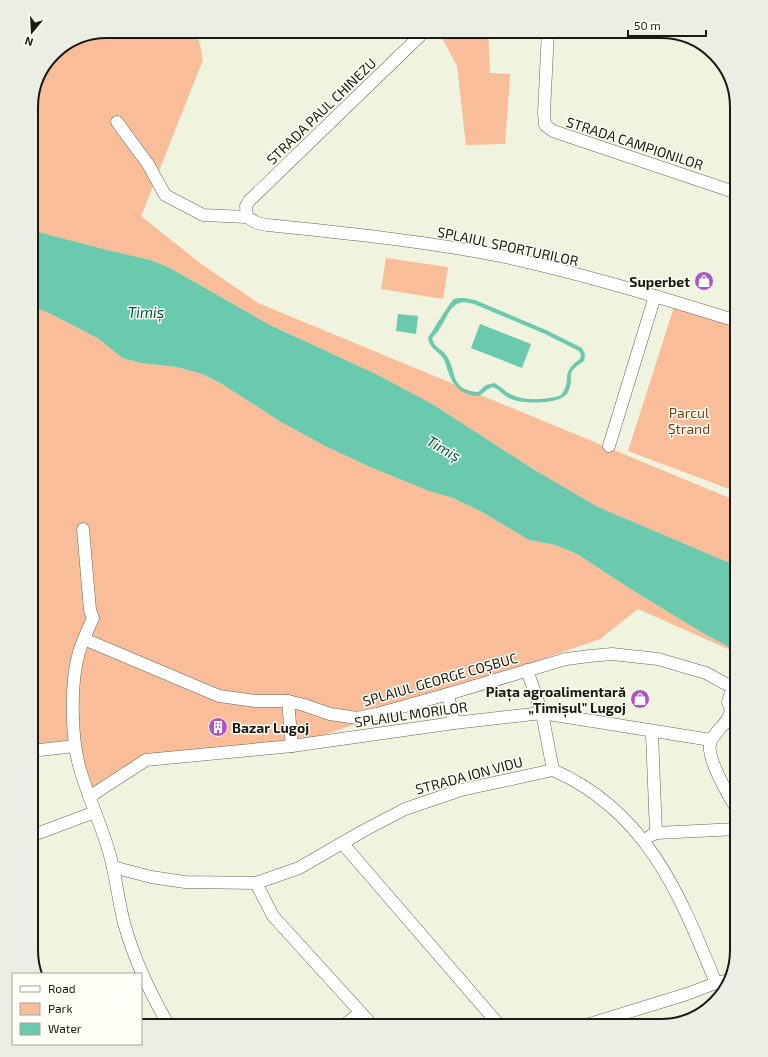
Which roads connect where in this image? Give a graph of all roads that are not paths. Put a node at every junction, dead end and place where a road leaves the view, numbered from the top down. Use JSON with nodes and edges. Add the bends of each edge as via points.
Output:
{"nodes":[{"id":1,"x":418,"y":38,"type":"edge"},
{"id":2,"x":548,"y":38,"type":"edge"},
{"id":3,"x":117,"y":122,"type":"dead end"},
{"id":4,"x":730,"y":191,"type":"edge"},
{"id":5,"x":247,"y":217,"type":"junction"},
{"id":6,"x":655,"y":296,"type":"junction"},
{"id":7,"x":730,"y":319,"type":"edge"},
{"id":8,"x":609,"y":446,"type":"dead end"},
{"id":9,"x":83,"y":528,"type":"dead end"},
{"id":10,"x":84,"y":639,"type":"junction"},
{"id":11,"x":527,"y":670,"type":"junction"},
{"id":12,"x":730,"y":687,"type":"edge"},
{"id":13,"x":448,"y":694,"type":"junction"},
{"id":14,"x":730,"y":695,"type":"edge"},
{"id":15,"x":288,"y":702,"type":"junction"},
{"id":16,"x":730,"y":708,"type":"edge"},
{"id":17,"x":542,"y":713,"type":"junction"},
{"id":18,"x":730,"y":717,"type":"edge"},
{"id":19,"x":357,"y":718,"type":"junction"},
{"id":20,"x":454,"y":723,"type":"junction"},
{"id":21,"x":652,"y":734,"type":"dead end"},
{"id":22,"x":359,"y":737,"type":"junction"},
{"id":23,"x":711,"y":740,"type":"junction"},
{"id":24,"x":75,"y":746,"type":"junction"},
{"id":25,"x":292,"y":746,"type":"junction"},
{"id":26,"x":38,"y":750,"type":"edge"},
{"id":27,"x":553,"y":770,"type":"junction"},
{"id":28,"x":730,"y":795,"type":"edge"},
{"id":29,"x":89,"y":797,"type":"junction"},
{"id":30,"x":95,"y":812,"type":"junction"},
{"id":31,"x":730,"y":829,"type":"edge"},
{"id":32,"x":38,"y":833,"type":"edge"},
{"id":33,"x":656,"y":833,"type":"junction"},
{"id":34,"x":644,"y":839,"type":"junction"},
{"id":35,"x":344,"y":844,"type":"junction"},
{"id":36,"x":113,"y":867,"type":"junction"},
{"id":37,"x":256,"y":883,"type":"junction"},
{"id":38,"x":141,"y":973,"type":"edge"},
{"id":39,"x":142,"y":975,"type":"edge"},
{"id":40,"x":722,"y":982,"type":"edge"},
{"id":41,"x":716,"y":983,"type":"junction"},
{"id":42,"x":360,"y":1013,"type":"junction"},
{"id":43,"x":165,"y":1019,"type":"edge"},
{"id":44,"x":352,"y":1019,"type":"edge"},
{"id":45,"x":366,"y":1019,"type":"edge"},
{"id":46,"x":494,"y":1019,"type":"edge"},
{"id":47,"x":606,"y":1019,"type":"edge"}],
"edges":[{"from":1,"to":5,"type":"street","name":"STRADA PAUL CHINEZU","via":[[249,201],[246,206]]},
{"from":2,"to":4,"type":"street","name":"STRADA CAMPIONILOR","via":[[544,113],[545,124],[553,131]]},
{"from":3,"to":5,"type":"street","via":[[148,164],[165,195],[203,215]]},
{"from":5,"to":6,"type":"street","name":"SPLAIUL SPORTURILOR","via":[[267,225],[443,246],[502,257]]},
{"from":6,"to":7,"type":"street","name":"SPLAIUL SPORTURILOR"},
{"from":6,"to":8,"type":"street"},
{"from":9,"to":10,"type":"street","via":[[90,610],[93,618]]},
{"from":10,"to":15,"type":"street","name":"SPLAIUL GEORGE COȘBUC","via":[[219,696]]},
{"from":10,"to":24,"type":"street","via":[[77,663],[74,688]]},
{"from":11,"to":12,"type":"street","name":"SPLAIUL GEORGE COȘBUC","via":[[566,659],[633,656],[658,659],[706,673]]},
{"from":11,"to":13,"type":"street","name":"SPLAIUL GEORGE COȘBUC"},
{"from":11,"to":17,"type":"street"},
{"from":13,"to":19,"type":"street","name":"SPLAIUL GEORGE COȘBUC"},
{"from":13,"to":20,"type":"street"},
{"from":14,"to":16,"type":"street"},
{"from":15,"to":19,"type":"street","name":"SPLAIUL GEORGE COȘBUC","via":[[330,714]]},
{"from":15,"to":25,"type":"street"},
{"from":17,"to":20,"type":"street","name":"SPLAIUL MORILOR"},
{"from":17,"to":23,"type":"street","name":"SPLAIUL MORILOR"},
{"from":17,"to":27,"type":"street"},
{"from":18,"to":23,"type":"street"},
{"from":19,"to":22,"type":"street"},
{"from":20,"to":22,"type":"street","name":"SPLAIUL MORILOR"},
{"from":21,"to":33,"type":"street"},
{"from":22,"to":25,"type":"street","name":"SPLAIUL MORILOR"},
{"from":23,"to":28,"type":"street","via":[[710,752]]},
{"from":24,"to":26,"type":"street"},
{"from":24,"to":29,"type":"street"},
{"from":25,"to":29,"type":"street","name":"SPLAIUL MORILOR","via":[[146,760]]},
{"from":27,"to":34,"type":"street","via":[[607,804]]},
{"from":27,"to":35,"type":"street","name":"STRADA ION VIDU","via":[[461,790],[427,801],[384,819]]},
{"from":29,"to":30,"type":"street"},
{"from":30,"to":32,"type":"street"},
{"from":30,"to":36,"type":"street"},
{"from":31,"to":33,"type":"street"},
{"from":33,"to":34,"type":"street"},
{"from":34,"to":41,"type":"street","via":[[676,892]]},
{"from":35,"to":37,"type":"street","name":"STRADA ION VIDU","via":[[299,868]]},
{"from":35,"to":46,"type":"street"},
{"from":36,"to":37,"type":"street","name":"STRADA ION VIDU","via":[[178,881]]},
{"from":36,"to":38,"type":"street","via":[[122,916]]},
{"from":37,"to":42,"type":"street","via":[[273,916]]},
{"from":39,"to":43,"type":"street"},
{"from":40,"to":41,"type":"street"},
{"from":41,"to":47,"type":"street"},
{"from":42,"to":44,"type":"street"},
{"from":42,"to":45,"type":"street"}]}
